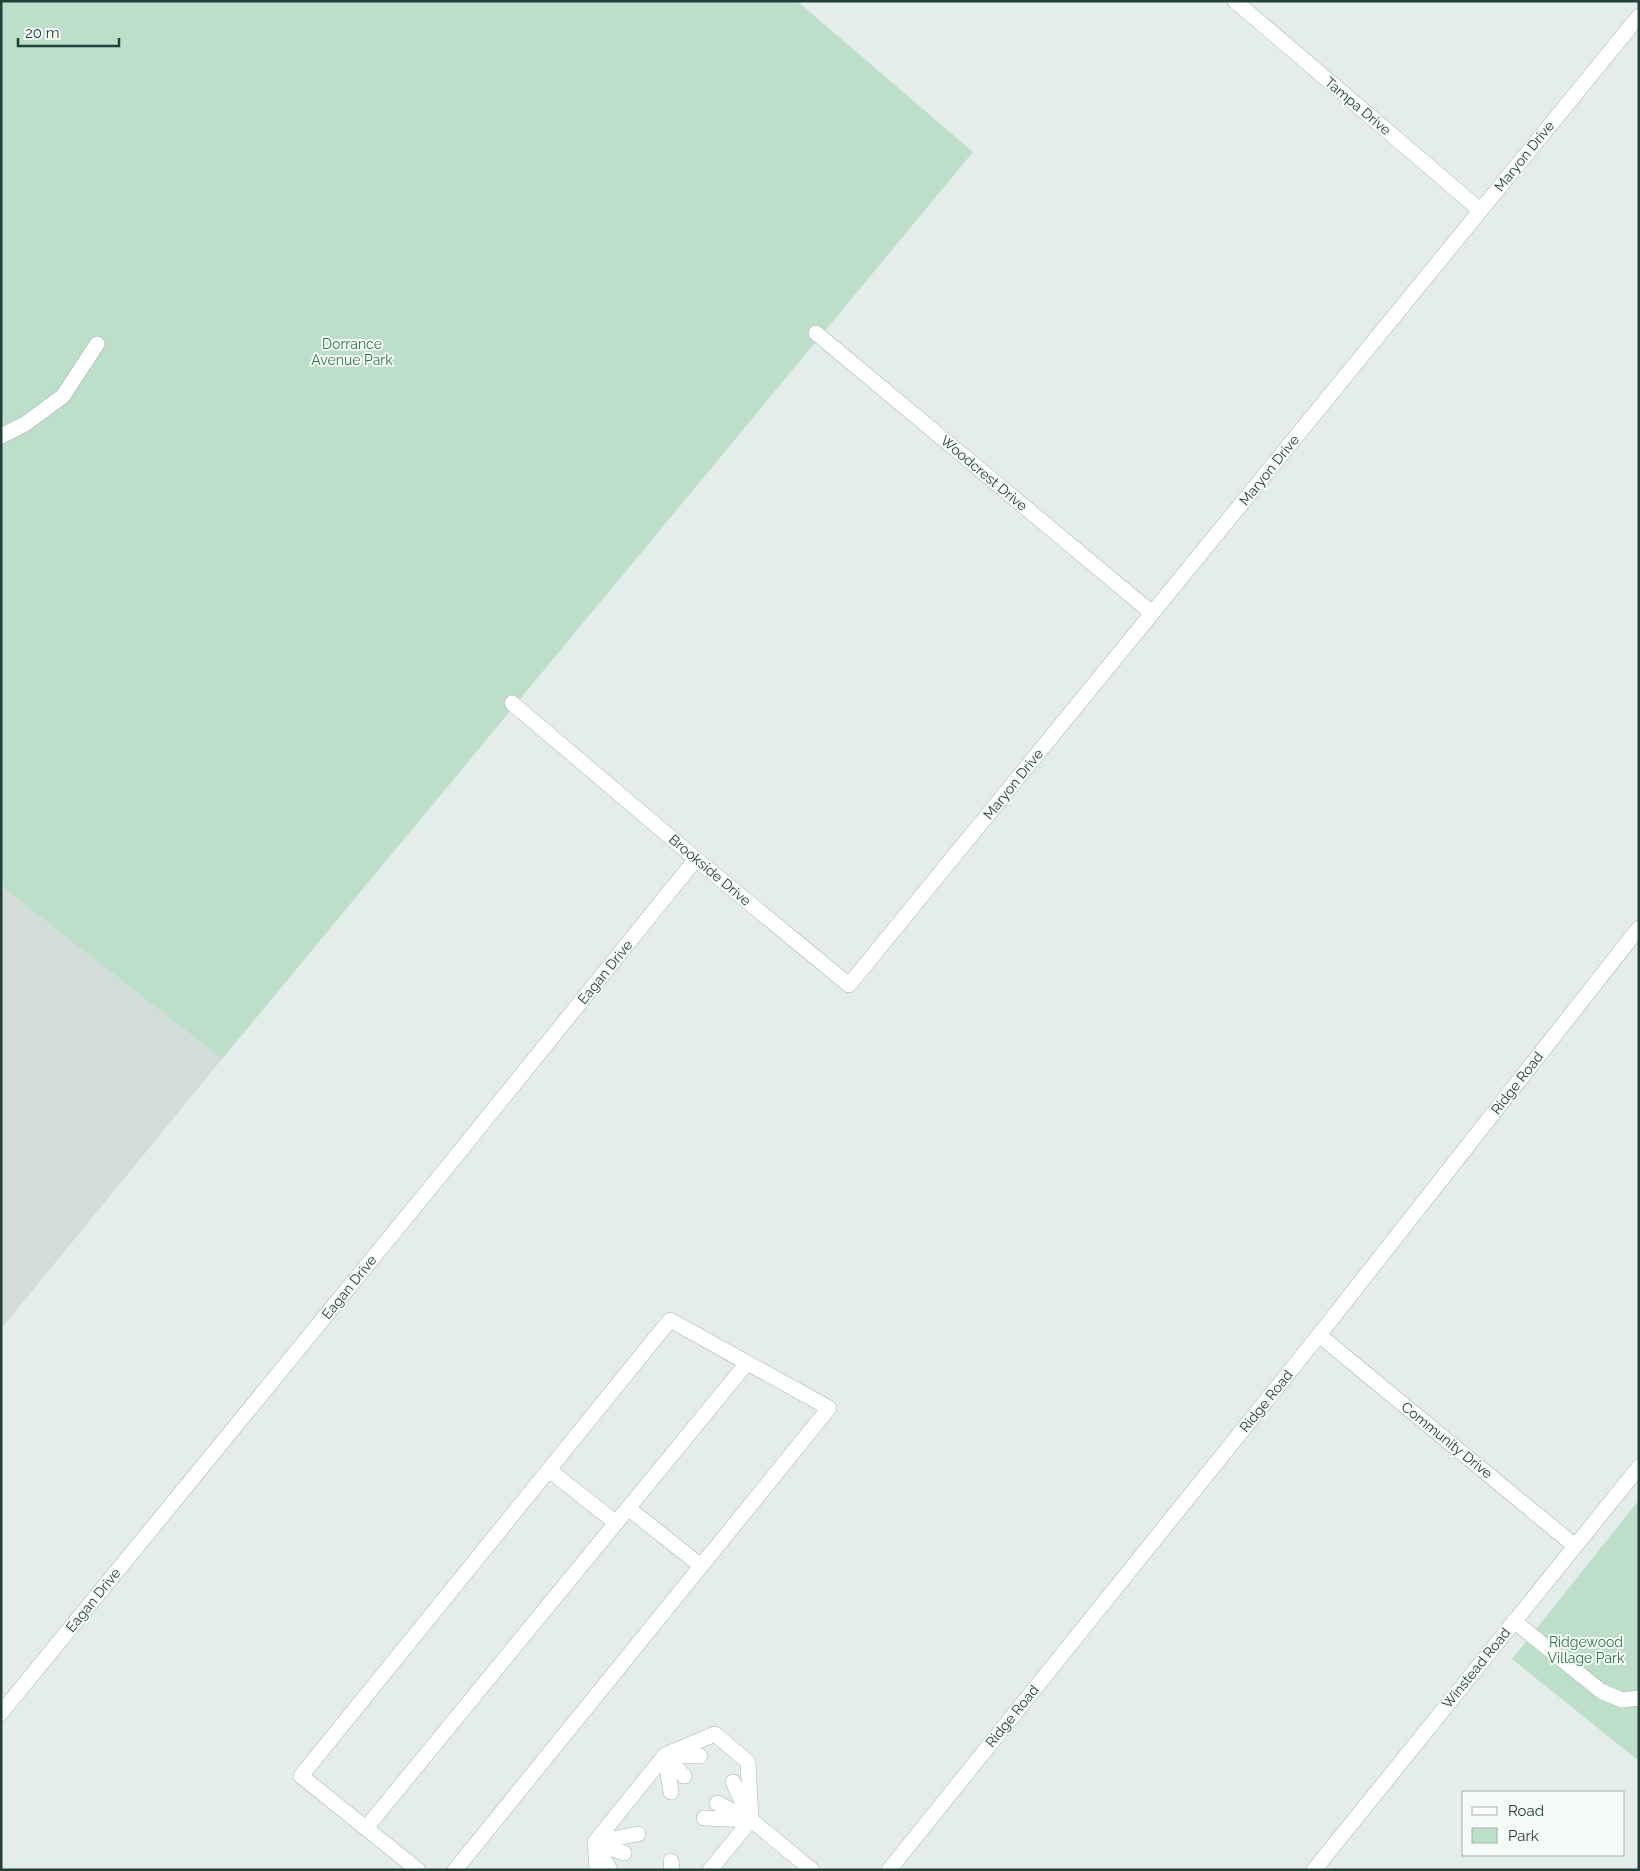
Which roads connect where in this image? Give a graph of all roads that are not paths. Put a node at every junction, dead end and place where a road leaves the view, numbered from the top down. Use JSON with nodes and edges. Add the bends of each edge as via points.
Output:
{"nodes":[{"id":1,"x":1235,"y":1,"type":"edge"},
{"id":2,"x":1639,"y":16,"type":"edge"},
{"id":3,"x":1480,"y":210,"type":"junction"},
{"id":4,"x":816,"y":333,"type":"dead end"},
{"id":5,"x":97,"y":344,"type":"dead end"},
{"id":6,"x":1,"y":436,"type":"edge"},
{"id":7,"x":1152,"y":613,"type":"junction"},
{"id":8,"x":512,"y":703,"type":"dead end"},
{"id":9,"x":696,"y":859,"type":"junction"},
{"id":10,"x":898,"y":924,"type":"joint"},
{"id":11,"x":1639,"y":928,"type":"edge"},
{"id":12,"x":1319,"y":1335,"type":"junction"},
{"id":13,"x":747,"y":1363,"type":"junction"},
{"id":14,"x":1638,"y":1468,"type":"edge"},
{"id":15,"x":549,"y":1470,"type":"junction"},
{"id":16,"x":628,"y":1508,"type":"junction"},
{"id":17,"x":616,"y":1522,"type":"junction"},
{"id":18,"x":1575,"y":1546,"type":"junction"},
{"id":19,"x":701,"y":1566,"type":"junction"},
{"id":20,"x":1514,"y":1621,"type":"junction"},
{"id":21,"x":1639,"y":1698,"type":"edge"},
{"id":22,"x":1,"y":1713,"type":"edge"},
{"id":23,"x":665,"y":1755,"type":"junction"},
{"id":24,"x":700,"y":1756,"type":"dead end"},
{"id":25,"x":684,"y":1776,"type":"dead end"},
{"id":26,"x":733,"y":1782,"type":"dead end"},
{"id":27,"x":671,"y":1792,"type":"dead end"},
{"id":28,"x":717,"y":1803,"type":"dead end"},
{"id":29,"x":704,"y":1818,"type":"dead end"},
{"id":30,"x":750,"y":1820,"type":"junction"},
{"id":31,"x":366,"y":1828,"type":"junction"},
{"id":32,"x":638,"y":1834,"type":"dead end"},
{"id":33,"x":595,"y":1842,"type":"junction"},
{"id":34,"x":624,"y":1853,"type":"dead end"},
{"id":35,"x":418,"y":1870,"type":"edge"},
{"id":36,"x":455,"y":1870,"type":"edge"},
{"id":37,"x":597,"y":1870,"type":"edge"},
{"id":38,"x":610,"y":1870,"type":"edge"},
{"id":39,"x":710,"y":1870,"type":"edge"},
{"id":40,"x":812,"y":1870,"type":"edge"},
{"id":41,"x":889,"y":1870,"type":"edge"},
{"id":42,"x":1314,"y":1870,"type":"edge"}],
"edges":[{"from":1,"to":3,"type":"street","name":"Tampa Drive"},
{"from":2,"to":3,"type":"street","name":"Maryon Drive"},
{"from":3,"to":7,"type":"street","name":"Maryon Drive"},
{"from":4,"to":7,"type":"street","name":"Woodcrest Drive"},
{"from":5,"to":6,"type":"street","via":[[63,396],[25,424]]},
{"from":7,"to":10,"type":"street","name":"Maryon Drive"},
{"from":8,"to":9,"type":"street","name":"Brookside Drive"},
{"from":9,"to":10,"type":"street","name":"Brookside Drive","via":[[849,985]]},
{"from":9,"to":22,"type":"street","name":"Eagan Drive"},
{"from":11,"to":12,"type":"street","name":"Ridge Road"},
{"from":12,"to":18,"type":"street","name":"Community Drive"},
{"from":12,"to":41,"type":"street","name":"Ridge Road"},
{"from":13,"to":15,"type":"street","via":[[670,1320]]},
{"from":13,"to":16,"type":"street"},
{"from":13,"to":19,"type":"street","via":[[829,1408]]},
{"from":14,"to":18,"type":"street","name":"Winstead Road"},
{"from":15,"to":17,"type":"street"},
{"from":15,"to":31,"type":"street","via":[[301,1776]]},
{"from":16,"to":17,"type":"street"},
{"from":16,"to":19,"type":"street"},
{"from":17,"to":31,"type":"street"},
{"from":18,"to":20,"type":"street","name":"Winstead Road"},
{"from":19,"to":36,"type":"street"},
{"from":20,"to":21,"type":"street","via":[[1601,1690],[1622,1700]]},
{"from":20,"to":42,"type":"street","name":"Winstead Road"},
{"from":23,"to":24,"type":"street"},
{"from":23,"to":25,"type":"street"},
{"from":23,"to":27,"type":"street"},
{"from":23,"to":30,"type":"street","via":[[715,1734],[748,1762]]},
{"from":23,"to":33,"type":"street"},
{"from":26,"to":30,"type":"street"},
{"from":28,"to":30,"type":"street"},
{"from":29,"to":30,"type":"street"},
{"from":30,"to":39,"type":"street"},
{"from":30,"to":40,"type":"street"},
{"from":31,"to":35,"type":"street"},
{"from":32,"to":33,"type":"street"},
{"from":33,"to":34,"type":"street"},
{"from":33,"to":37,"type":"street"},
{"from":33,"to":38,"type":"street"}]}
